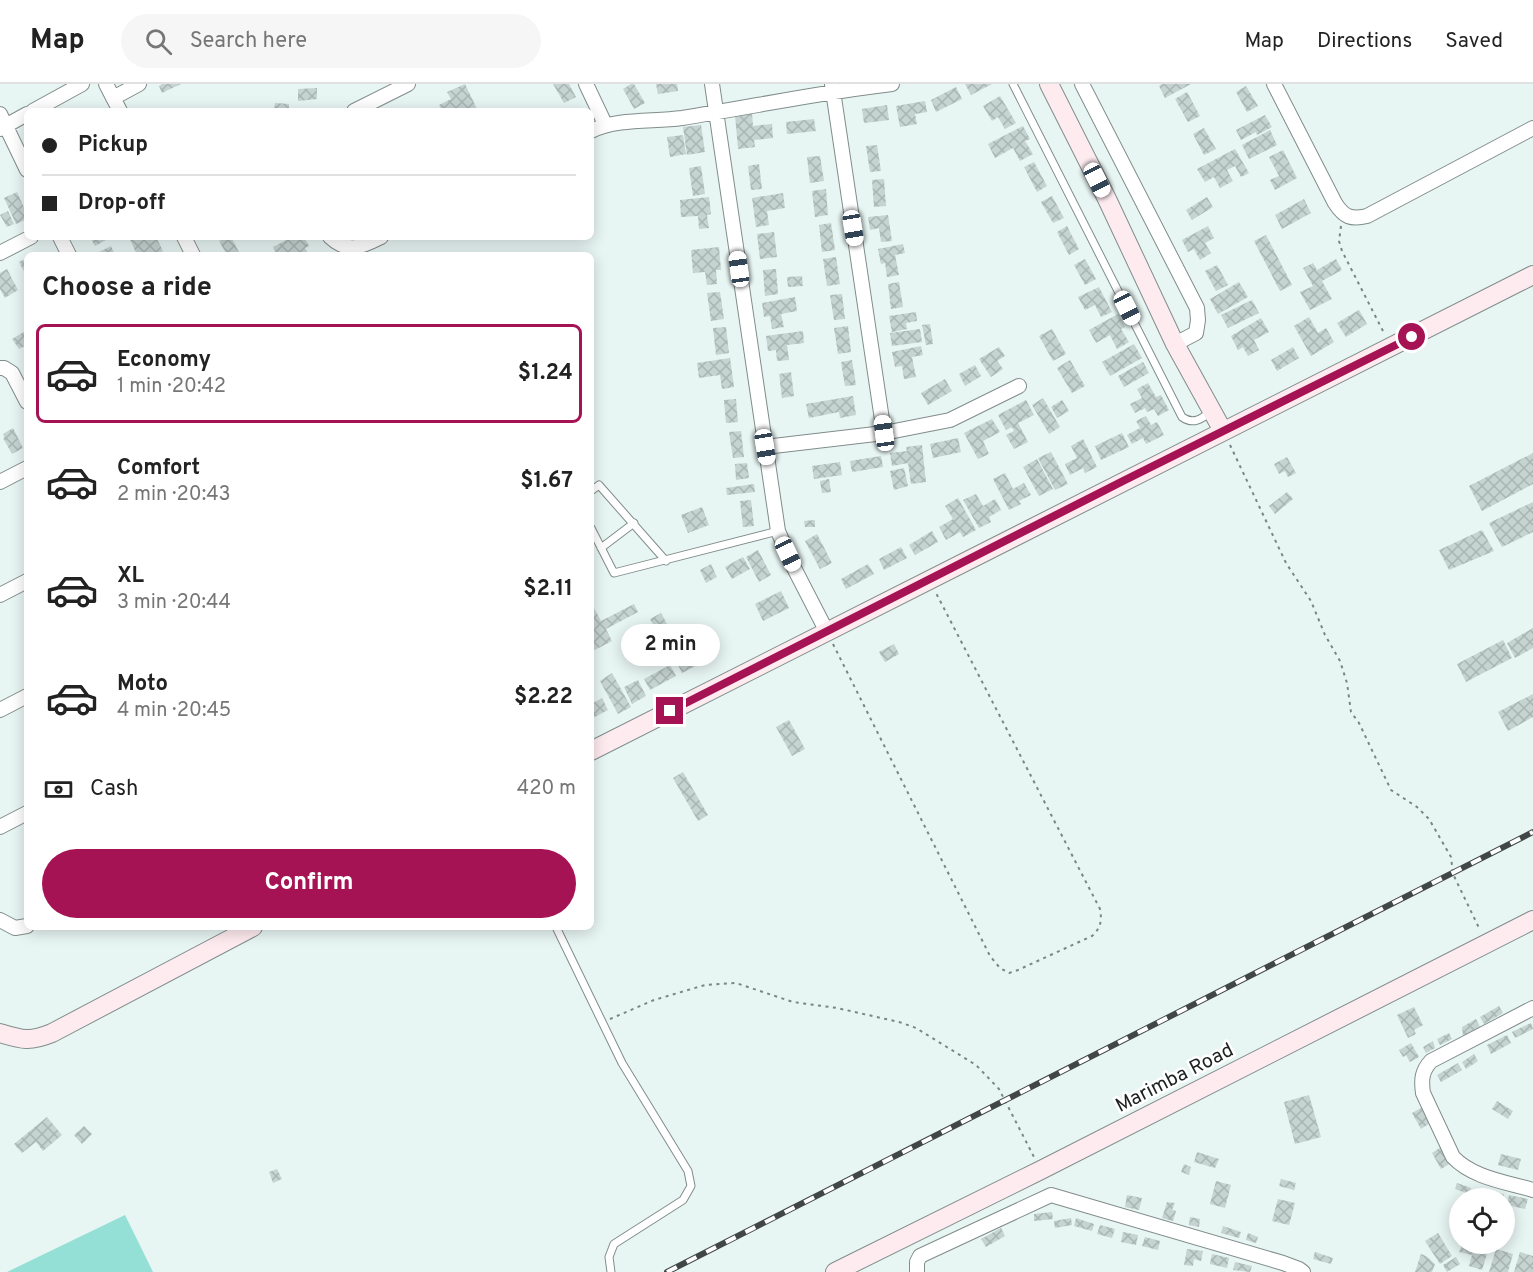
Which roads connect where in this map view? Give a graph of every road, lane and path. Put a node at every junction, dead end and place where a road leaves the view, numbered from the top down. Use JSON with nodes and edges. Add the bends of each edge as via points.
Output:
{"nodes":[{"id":1,"x":82,"y":84,"type":"edge"},
{"id":2,"x":106,"y":84,"type":"edge"},
{"id":3,"x":139,"y":84,"type":"edge"},
{"id":4,"x":408,"y":84,"type":"edge"},
{"id":5,"x":586,"y":84,"type":"edge"},
{"id":6,"x":712,"y":84,"type":"edge"},
{"id":7,"x":892,"y":84,"type":"edge"},
{"id":8,"x":1013,"y":84,"type":"edge"},
{"id":9,"x":1049,"y":84,"type":"edge"},
{"id":10,"x":1082,"y":84,"type":"edge"},
{"id":11,"x":1274,"y":84,"type":"edge"},
{"id":12,"x":832,"y":88,"type":"edge"},
{"id":13,"x":113,"y":98,"type":"junction"},
{"id":14,"x":38,"y":108,"type":"edge"},
{"id":15,"x":118,"y":108,"type":"edge"},
{"id":16,"x":360,"y":108,"type":"edge"},
{"id":17,"x":717,"y":112,"type":"junction"},
{"id":18,"x":24,"y":115,"type":"edge"},
{"id":19,"x":2,"y":123,"type":"edge"},
{"id":20,"x":605,"y":124,"type":"junction"},
{"id":21,"x":1533,"y":128,"type":"edge"},
{"id":22,"x":594,"y":130,"type":"edge"},
{"id":23,"x":24,"y":164,"type":"edge"},
{"id":24,"x":1343,"y":215,"type":"junction"},
{"id":25,"x":25,"y":240,"type":"edge"},
{"id":26,"x":333,"y":240,"type":"edge"},
{"id":27,"x":374,"y":240,"type":"edge"},
{"id":28,"x":0,"y":253,"type":"edge"},
{"id":29,"x":1533,"y":275,"type":"edge"},
{"id":30,"x":1175,"y":344,"type":"junction"},
{"id":31,"x":1391,"y":348,"type":"junction"},
{"id":32,"x":0,"y":368,"type":"edge"},
{"id":33,"x":1019,"y":386,"type":"dead end"},
{"id":34,"x":24,"y":396,"type":"edge"},
{"id":35,"x":1211,"y":411,"type":"junction"},
{"id":36,"x":1223,"y":431,"type":"junction"},
{"id":37,"x":884,"y":433,"type":"junction"},
{"id":38,"x":765,"y":447,"type":"junction"},
{"id":39,"x":24,"y":470,"type":"edge"},
{"id":40,"x":0,"y":482,"type":"edge"},
{"id":41,"x":594,"y":488,"type":"edge"},
{"id":42,"x":634,"y":522,"type":"junction"},
{"id":43,"x":778,"y":531,"type":"junction"},
{"id":44,"x":594,"y":534,"type":"edge"},
{"id":45,"x":601,"y":548,"type":"junction"},
{"id":46,"x":666,"y":561,"type":"junction"},
{"id":47,"x":929,"y":580,"type":"junction"},
{"id":48,"x":24,"y":583,"type":"edge"},
{"id":49,"x":0,"y":595,"type":"edge"},
{"id":50,"x":827,"y":632,"type":"junction"},
{"id":51,"x":24,"y":698,"type":"edge"},
{"id":52,"x":0,"y":710,"type":"edge"},
{"id":53,"x":594,"y":749,"type":"edge"},
{"id":54,"x":24,"y":815,"type":"edge"},
{"id":55,"x":0,"y":827,"type":"edge"},
{"id":56,"x":0,"y":920,"type":"edge"},
{"id":57,"x":1533,"y":920,"type":"edge"},
{"id":58,"x":24,"y":926,"type":"edge"},
{"id":59,"x":247,"y":930,"type":"edge"},
{"id":60,"x":557,"y":930,"type":"edge"},
{"id":61,"x":1487,"y":943,"type":"junction"},
{"id":62,"x":1533,"y":1008,"type":"edge"},
{"id":63,"x":602,"y":1022,"type":"junction"},
{"id":64,"x":0,"y":1033,"type":"edge"},
{"id":65,"x":1041,"y":1170,"type":"junction"},
{"id":66,"x":1533,"y":1190,"type":"edge"},
{"id":67,"x":611,"y":1272,"type":"edge"},
{"id":68,"x":835,"y":1272,"type":"edge"},
{"id":69,"x":917,"y":1272,"type":"edge"},
{"id":70,"x":1303,"y":1272,"type":"edge"}],
"edges":[{"from":1,"to":14,"type":"street"},
{"from":2,"to":13,"type":"street"},
{"from":3,"to":13,"type":"street"},
{"from":4,"to":16,"type":"street"},
{"from":5,"to":20,"type":"street"},
{"from":6,"to":17,"type":"street"},
{"from":7,"to":12,"type":"street"},
{"from":8,"to":35,"type":"lane","via":[[1182,417],[1195,421]]},
{"from":9,"to":30,"type":"street"},
{"from":10,"to":30,"type":"street","via":[[1197,309],[1196,333]]},
{"from":11,"to":24,"type":"street"},
{"from":12,"to":17,"type":"street"},
{"from":12,"to":37,"type":"street"},
{"from":13,"to":15,"type":"street"},
{"from":17,"to":20,"type":"street"},
{"from":17,"to":38,"type":"street"},
{"from":18,"to":19,"type":"street"},
{"from":19,"to":23,"type":"street"},
{"from":20,"to":22,"type":"street"},
{"from":21,"to":24,"type":"street","via":[[1367,216]]},
{"from":24,"to":31,"type":"path","via":[[1339,241],[1342,251]]},
{"from":25,"to":28,"type":"street"},
{"from":26,"to":27,"type":"street","via":[[340,246],[354,248]]},
{"from":29,"to":31,"type":"street"},
{"from":30,"to":35,"type":"street"},
{"from":31,"to":36,"type":"street"},
{"from":32,"to":34,"type":"street","via":[[12,373]]},
{"from":33,"to":37,"type":"street","via":[[950,420]]},
{"from":35,"to":36,"type":"street"},
{"from":36,"to":47,"type":"street"},
{"from":36,"to":61,"type":"path","via":[[1286,563],[1311,601],[1324,635],[1340,661],[1351,712],[1391,790],[1429,819],[1451,857],[1453,874]]},
{"from":37,"to":38,"type":"street"},
{"from":38,"to":43,"type":"street"},
{"from":39,"to":40,"type":"street"},
{"from":41,"to":42,"type":"lane","via":[[599,485]]},
{"from":42,"to":45,"type":"lane"},
{"from":42,"to":46,"type":"lane"},
{"from":43,"to":46,"type":"lane"},
{"from":43,"to":50,"type":"street"},
{"from":44,"to":45,"type":"lane"},
{"from":45,"to":46,"type":"lane","via":[[614,573]]},
{"from":47,"to":50,"type":"street"},
{"from":47,"to":50,"type":"path","via":[[1100,909],[1101,924],[1092,936],[1009,973],[1000,968],[990,956]]},
{"from":48,"to":49,"type":"street"},
{"from":50,"to":53,"type":"street"},
{"from":51,"to":52,"type":"street"},
{"from":54,"to":55,"type":"street"},
{"from":56,"to":58,"type":"street"},
{"from":57,"to":61,"type":"street","name":"Marimba Road"},
{"from":59,"to":64,"type":"street","via":[[35,1040]]},
{"from":60,"to":63,"type":"lane"},
{"from":61,"to":65,"type":"street","name":"Marimba Road"},
{"from":62,"to":66,"type":"street","via":[[1431,1061],[1422,1083],[1423,1093],[1459,1163],[1488,1177]]},
{"from":63,"to":65,"type":"path","via":[[705,984],[736,983],[794,1002],[899,1022],[916,1028],[976,1065],[1006,1100]]},
{"from":63,"to":67,"type":"lane","via":[[622,1063],[688,1171],[691,1186],[683,1200],[614,1244],[609,1257]]},
{"from":65,"to":68,"type":"street","name":"Marimba Road"},
{"from":69,"to":70,"type":"street","via":[[920,1256],[1051,1195]]}]}
